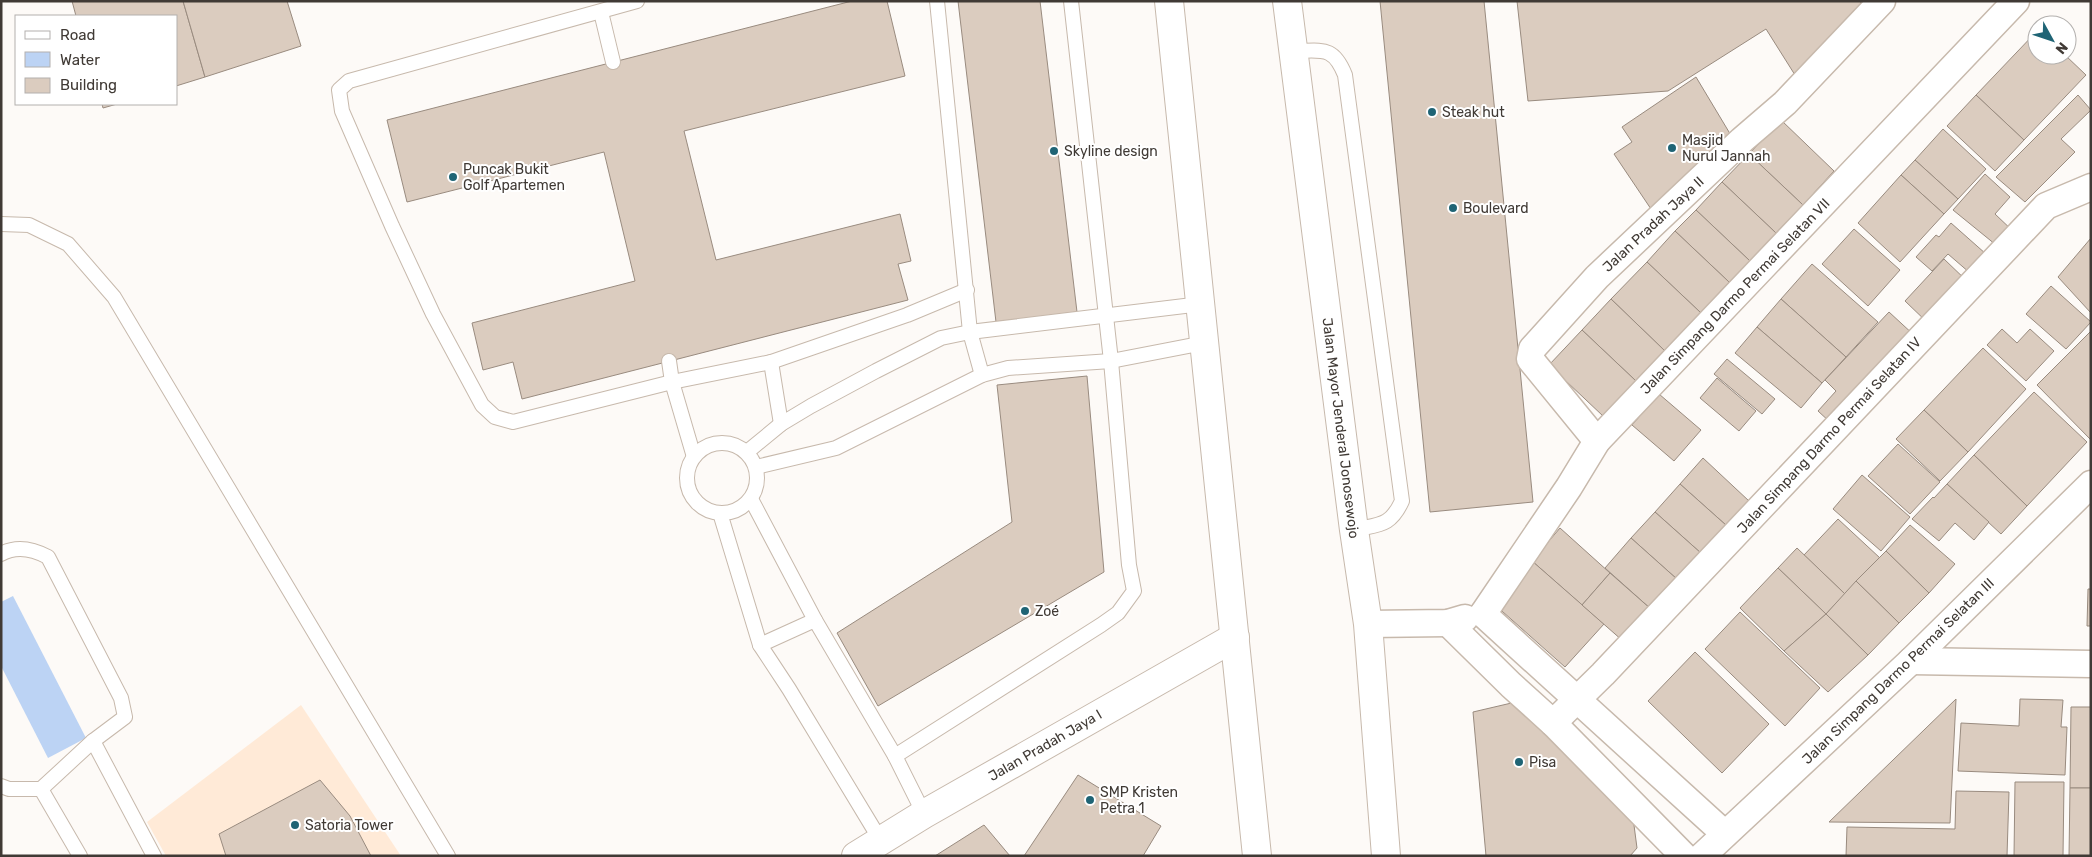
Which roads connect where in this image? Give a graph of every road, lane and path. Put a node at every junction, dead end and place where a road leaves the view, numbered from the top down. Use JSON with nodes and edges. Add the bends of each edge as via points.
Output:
{"nodes":[{"id":1,"x":637,"y":1,"type":"edge"},
{"id":2,"x":937,"y":1,"type":"edge"},
{"id":3,"x":1070,"y":1,"type":"edge"},
{"id":4,"x":1169,"y":1,"type":"edge"},
{"id":5,"x":1287,"y":1,"type":"edge"},
{"id":6,"x":1882,"y":1,"type":"edge"},
{"id":7,"x":2016,"y":1,"type":"edge"},
{"id":8,"x":601,"y":12,"type":"junction"},
{"id":9,"x":1294,"y":51,"type":"junction"},
{"id":10,"x":613,"y":62,"type":"dead end"},
{"id":11,"x":2091,"y":187,"type":"edge"},
{"id":12,"x":1,"y":224,"type":"edge"},
{"id":13,"x":967,"y":290,"type":"junction"},
{"id":14,"x":1200,"y":304,"type":"junction"},
{"id":15,"x":1106,"y":315,"type":"junction"},
{"id":16,"x":970,"y":332,"type":"junction"},
{"id":17,"x":1204,"y":343,"type":"junction"},
{"id":18,"x":1111,"y":360,"type":"junction"},
{"id":19,"x":669,"y":361,"type":"dead end"},
{"id":20,"x":770,"y":362,"type":"junction"},
{"id":21,"x":982,"y":375,"type":"junction"},
{"id":22,"x":672,"y":382,"type":"junction"},
{"id":23,"x":781,"y":424,"type":"junction"},
{"id":24,"x":1597,"y":441,"type":"junction"},
{"id":25,"x":747,"y":452,"type":"junction"},
{"id":26,"x":694,"y":457,"type":"junction"},
{"id":27,"x":756,"y":467,"type":"junction"},
{"id":28,"x":2091,"y":484,"type":"edge"},
{"id":29,"x":751,"y":499,"type":"junction"},
{"id":30,"x":720,"y":513,"type":"junction"},
{"id":31,"x":1354,"y":530,"type":"junction"},
{"id":32,"x":1,"y":554,"type":"edge"},
{"id":33,"x":1482,"y":614,"type":"junction"},
{"id":34,"x":815,"y":620,"type":"junction"},
{"id":35,"x":1448,"y":623,"type":"junction"},
{"id":36,"x":1368,"y":624,"type":"junction"},
{"id":37,"x":1235,"y":637,"type":"junction"},
{"id":38,"x":760,"y":645,"type":"junction"},
{"id":39,"x":1911,"y":661,"type":"junction"},
{"id":40,"x":2091,"y":664,"type":"edge"},
{"id":41,"x":1577,"y":698,"type":"junction"},
{"id":42,"x":1553,"y":723,"type":"junction"},
{"id":43,"x":93,"y":741,"type":"junction"},
{"id":44,"x":894,"y":756,"type":"junction"},
{"id":45,"x":1,"y":786,"type":"edge"},
{"id":46,"x":41,"y":789,"type":"junction"},
{"id":47,"x":924,"y":814,"type":"junction"},
{"id":48,"x":1725,"y":834,"type":"junction"},
{"id":49,"x":881,"y":841,"type":"junction"},
{"id":50,"x":80,"y":856,"type":"edge"},
{"id":51,"x":154,"y":856,"type":"edge"},
{"id":52,"x":448,"y":856,"type":"edge"},
{"id":53,"x":856,"y":856,"type":"edge"},
{"id":54,"x":1257,"y":856,"type":"edge"},
{"id":55,"x":1386,"y":856,"type":"edge"},
{"id":56,"x":1684,"y":856,"type":"edge"},
{"id":57,"x":1702,"y":856,"type":"edge"}],
"edges":[{"from":1,"to":8,"type":"lane"},
{"from":2,"to":13,"type":"lane"},
{"from":3,"to":15,"type":"lane"},
{"from":4,"to":14,"type":"main road"},
{"from":5,"to":9,"type":"main road","name":"Jalan Mayor Jenderal Jonosewojo"},
{"from":6,"to":24,"type":"street","name":"Jalan Pradah Jaya II","via":[[1785,104],[1742,140],[1597,277],[1532,349],[1530,359]]},
{"from":7,"to":24,"type":"street","name":"Jalan Simpang Darmo Permai Selatan VII"},
{"from":8,"to":10,"type":"lane"},
{"from":8,"to":22,"type":"lane","via":[[349,81],[339,90],[342,111],[433,314],[482,405],[495,417],[513,422]]},
{"from":9,"to":31,"type":"main road","name":"Jalan Mayor Jenderal Jonosewojo"},
{"from":9,"to":31,"type":"lane","via":[[1328,52],[1339,61],[1345,75],[1401,491],[1402,501],[1396,515],[1385,523]]},
{"from":11,"to":41,"type":"street","name":"Jalan Simpang Darmo Permai Selatan IV","via":[[2046,206]]},
{"from":12,"to":52,"type":"lane","via":[[29,225],[68,244],[114,297]]},
{"from":13,"to":16,"type":"lane"},
{"from":13,"to":20,"type":"lane","via":[[907,315]]},
{"from":14,"to":15,"type":"lane"},
{"from":14,"to":17,"type":"main road"},
{"from":15,"to":16,"type":"lane"},
{"from":15,"to":18,"type":"lane"},
{"from":16,"to":21,"type":"lane"},
{"from":16,"to":23,"type":"lane","via":[[932,342]]},
{"from":17,"to":18,"type":"lane"},
{"from":17,"to":37,"type":"main road"},
{"from":18,"to":21,"type":"lane","via":[[1008,368]]},
{"from":18,"to":44,"type":"lane","via":[[1134,591],[1118,613],[1101,626]]},
{"from":19,"to":22,"type":"lane"},
{"from":20,"to":22,"type":"lane"},
{"from":20,"to":23,"type":"lane"},
{"from":21,"to":27,"type":"lane","via":[[836,448]]},
{"from":22,"to":26,"type":"lane"},
{"from":23,"to":25,"type":"lane"},
{"from":24,"to":33,"type":"street","name":"Jalan Simpang Darmo Permai Selatan VII"},
{"from":25,"to":26,"type":"lane","via":[[736,445],[721,442],[705,446]]},
{"from":25,"to":27,"type":"lane"},
{"from":26,"to":30,"type":"lane","via":[[688,468],[687,481],[692,498],[705,509]]},
{"from":27,"to":29,"type":"lane","via":[[758,481]]},
{"from":28,"to":39,"type":"street","name":"Jalan Simpang Darmo Permai Selatan III"},
{"from":29,"to":30,"type":"lane","via":[[737,510]]},
{"from":29,"to":34,"type":"lane"},
{"from":30,"to":38,"type":"lane"},
{"from":31,"to":36,"type":"main road","name":"Jalan Mayor Jenderal Jonosewojo"},
{"from":32,"to":43,"type":"lane","via":[[9,550],[32,549],[48,557],[121,698],[125,716]]},
{"from":33,"to":35,"type":"street"},
{"from":33,"to":41,"type":"street"},
{"from":34,"to":38,"type":"lane"},
{"from":34,"to":44,"type":"lane"},
{"from":35,"to":36,"type":"street"},
{"from":35,"to":42,"type":"street"},
{"from":36,"to":55,"type":"main road","name":"Jalan Mayor Jenderal Jonosewojo"},
{"from":37,"to":47,"type":"main road","name":"Jalan Pradah Jaya I"},
{"from":37,"to":54,"type":"main road"},
{"from":38,"to":49,"type":"lane"},
{"from":39,"to":40,"type":"street"},
{"from":39,"to":48,"type":"street","name":"Jalan Simpang Darmo Permai Selatan III"},
{"from":41,"to":42,"type":"street","name":"Jalan Simpang Darmo Permai Selatan IV"},
{"from":41,"to":48,"type":"street"},
{"from":42,"to":56,"type":"street"},
{"from":43,"to":46,"type":"lane"},
{"from":43,"to":51,"type":"lane"},
{"from":44,"to":47,"type":"lane"},
{"from":45,"to":46,"type":"lane"},
{"from":46,"to":50,"type":"lane"},
{"from":47,"to":49,"type":"main road","name":"Jalan Pradah Jaya I"},
{"from":48,"to":57,"type":"street","name":"Jalan Simpang Darmo Permai Selatan III"},
{"from":49,"to":53,"type":"main road","name":"Jalan Pradah Jaya I"}]}
